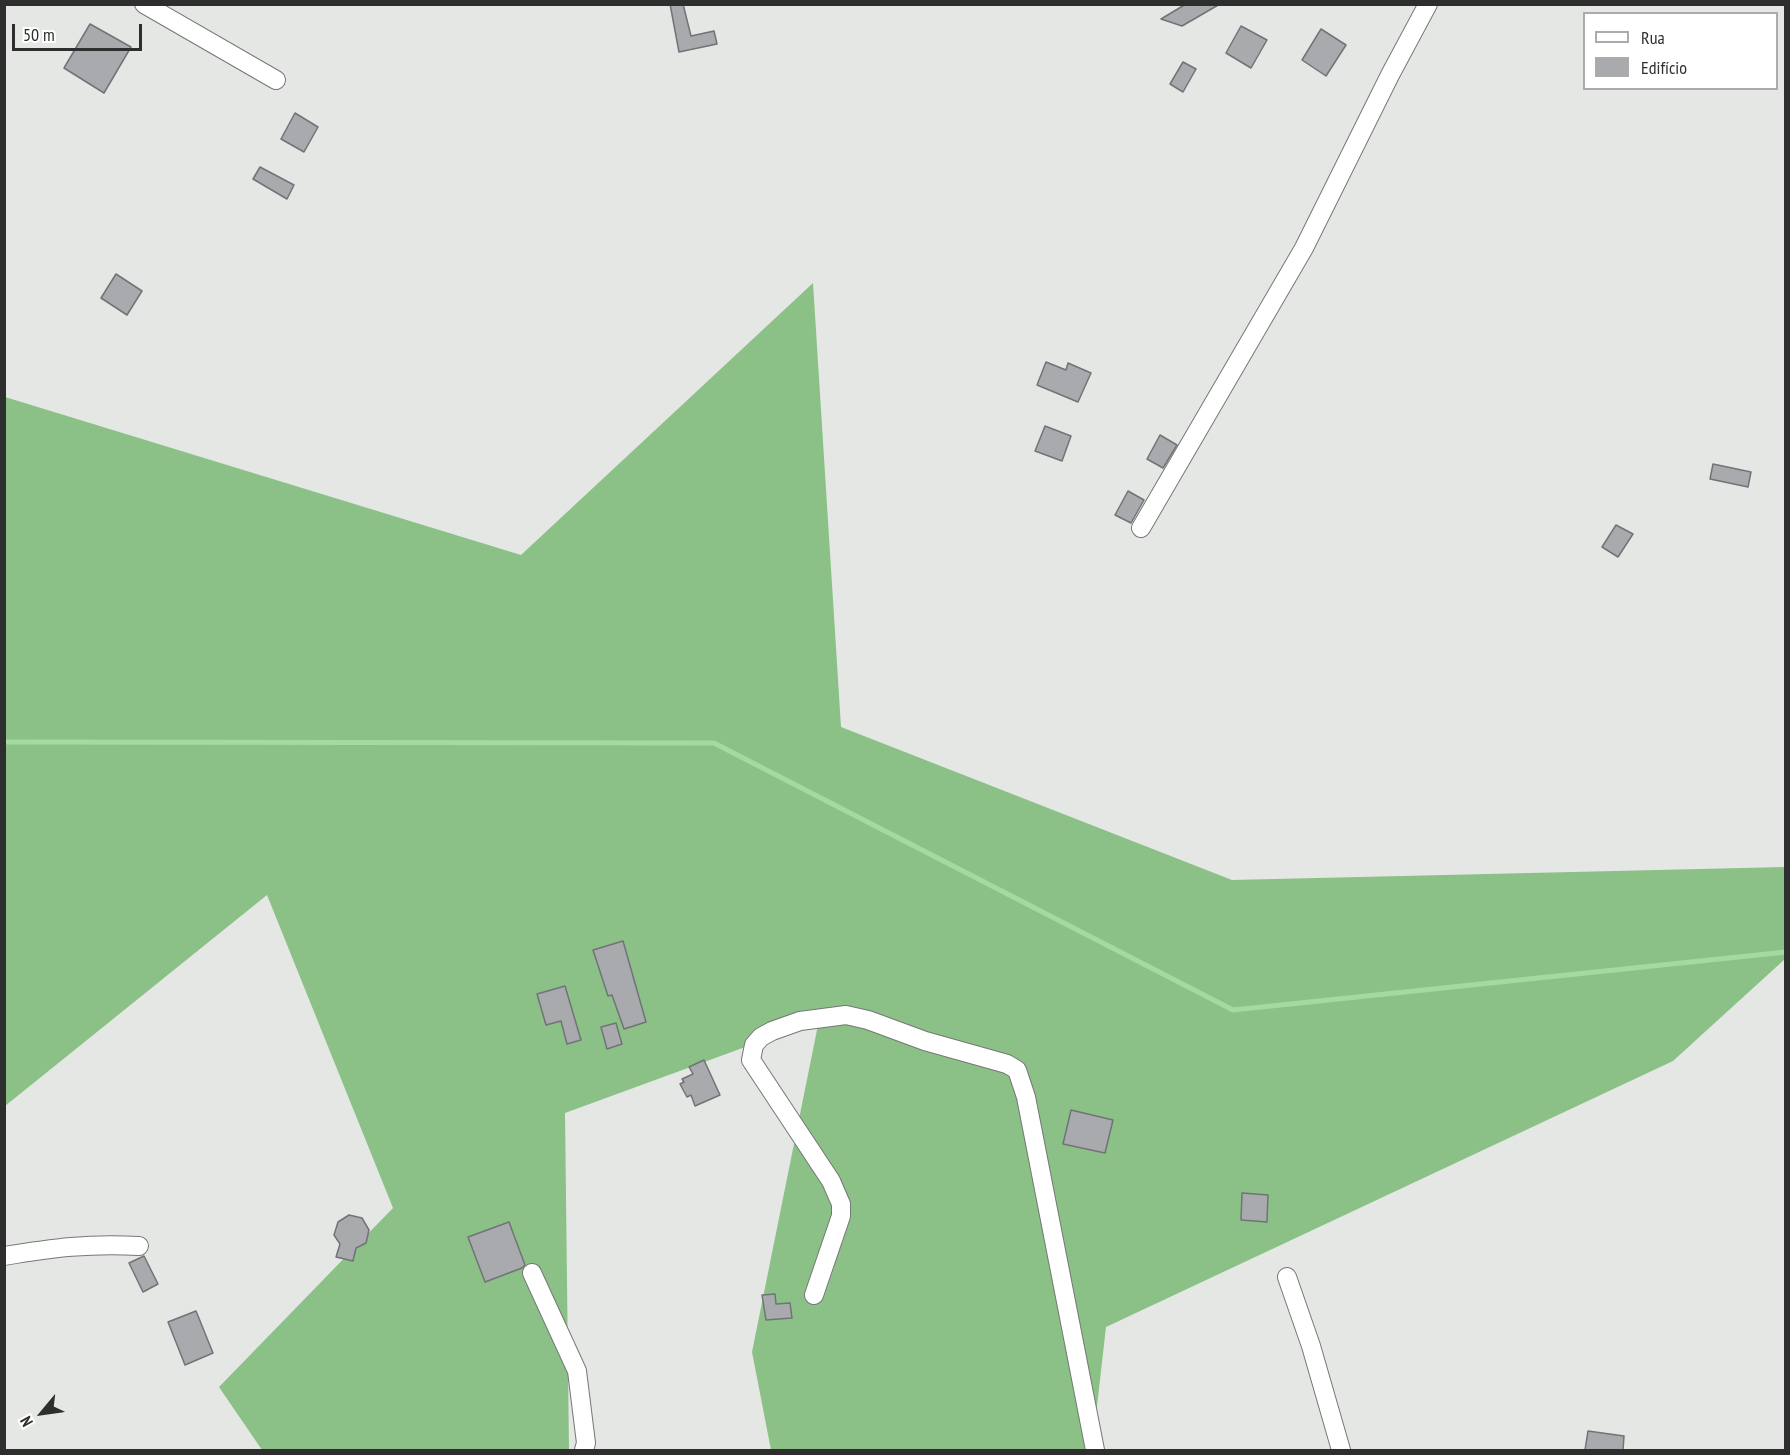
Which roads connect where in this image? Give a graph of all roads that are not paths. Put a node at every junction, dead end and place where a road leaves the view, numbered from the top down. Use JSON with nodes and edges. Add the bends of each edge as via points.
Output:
{"nodes":[{"id":1,"x":144,"y":4,"type":"edge"},
{"id":2,"x":1428,"y":4,"type":"edge"},
{"id":3,"x":276,"y":80,"type":"dead end"},
{"id":4,"x":1141,"y":528,"type":"dead end"},
{"id":5,"x":139,"y":1245,"type":"dead end"},
{"id":6,"x":4,"y":1256,"type":"edge"},
{"id":7,"x":532,"y":1273,"type":"dead end"},
{"id":8,"x":1287,"y":1277,"type":"dead end"},
{"id":9,"x":814,"y":1294,"type":"dead end"},
{"id":10,"x":584,"y":1450,"type":"edge"},
{"id":11,"x":1095,"y":1450,"type":"edge"},
{"id":12,"x":1341,"y":1450,"type":"edge"}],
"edges":[{"from":1,"to":3,"type":"street"},
{"from":2,"to":4,"type":"street","via":[[1304,248]]},
{"from":5,"to":6,"type":"street","via":[[73,1245]]},
{"from":7,"to":10,"type":"street","via":[[577,1371]]},
{"from":8,"to":12,"type":"street"},
{"from":9,"to":11,"type":"street","via":[[841,1216],[841,1204],[831,1181],[751,1060],[761,1036],[800,1021],[846,1015],[1007,1064],[1017,1070],[1026,1097]]}]}
